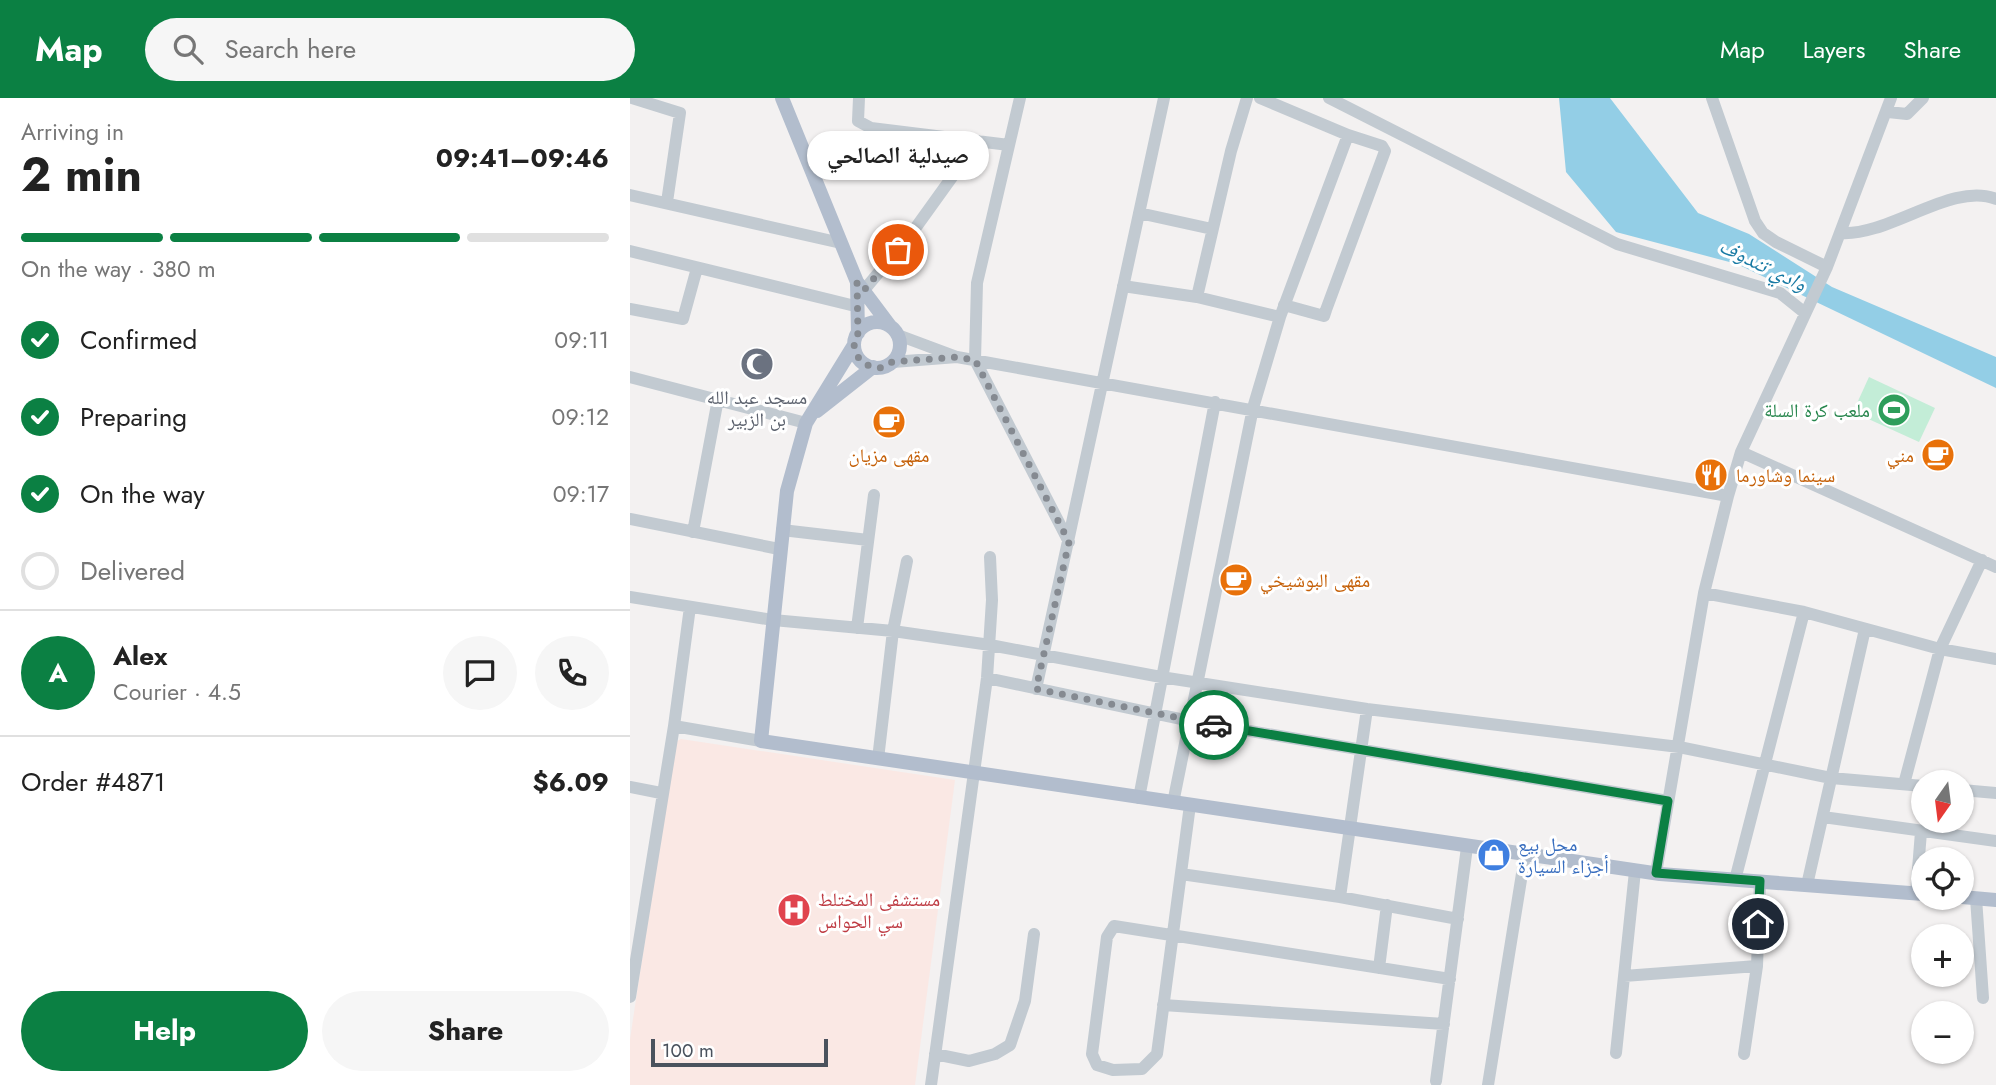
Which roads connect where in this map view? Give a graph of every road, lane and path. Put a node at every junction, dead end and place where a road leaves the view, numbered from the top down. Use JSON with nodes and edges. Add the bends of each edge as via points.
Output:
{"nodes":[{"id":1,"x":632,"y":98,"type":"edge"},
{"id":2,"x":782,"y":98,"type":"edge"},
{"id":3,"x":859,"y":98,"type":"edge"},
{"id":4,"x":1020,"y":98,"type":"edge"},
{"id":5,"x":1164,"y":98,"type":"edge"},
{"id":6,"x":1247,"y":98,"type":"edge"},
{"id":7,"x":1260,"y":98,"type":"edge"},
{"id":8,"x":1329,"y":98,"type":"edge"},
{"id":9,"x":1712,"y":98,"type":"edge"},
{"id":10,"x":1891,"y":98,"type":"edge"},
{"id":11,"x":1923,"y":98,"type":"edge"},
{"id":12,"x":1888,"y":112,"type":"junction"},
{"id":13,"x":1348,"y":135,"type":"junction"},
{"id":14,"x":978,"y":141,"type":"junction"},
{"id":15,"x":1009,"y":145,"type":"junction"},
{"id":16,"x":630,"y":195,"type":"edge"},
{"id":17,"x":1996,"y":199,"type":"edge"},
{"id":18,"x":667,"y":202,"type":"junction"},
{"id":19,"x":1139,"y":213,"type":"junction"},
{"id":20,"x":1212,"y":229,"type":"junction"},
{"id":21,"x":1840,"y":233,"type":"junction"},
{"id":22,"x":841,"y":243,"type":"junction"},
{"id":23,"x":631,"y":255,"type":"edge"},
{"id":24,"x":1827,"y":267,"type":"junction"},
{"id":25,"x":697,"y":268,"type":"junction"},
{"id":26,"x":861,"y":286,"type":"junction"},
{"id":27,"x":1123,"y":286,"type":"junction"},
{"id":28,"x":1197,"y":297,"type":"junction"},
{"id":29,"x":855,"y":306,"type":"junction"},
{"id":30,"x":630,"y":309,"type":"edge"},
{"id":31,"x":1282,"y":311,"type":"junction"},
{"id":32,"x":1805,"y":313,"type":"junction"},
{"id":33,"x":894,"y":330,"type":"junction"},
{"id":34,"x":856,"y":339,"type":"junction"},
{"id":35,"x":957,"y":357,"type":"junction"},
{"id":36,"x":975,"y":360,"type":"junction"},
{"id":37,"x":892,"y":362,"type":"junction"},
{"id":38,"x":873,"y":367,"type":"junction"},
{"id":39,"x":630,"y":377,"type":"edge"},
{"id":40,"x":1102,"y":383,"type":"junction"},
{"id":41,"x":719,"y":399,"type":"junction"},
{"id":42,"x":1215,"y":402,"type":"junction"},
{"id":43,"x":1253,"y":408,"type":"junction"},
{"id":44,"x":808,"y":419,"type":"junction"},
{"id":45,"x":1741,"y":452,"type":"junction"},
{"id":46,"x":874,"y":495,"type":"dead end"},
{"id":47,"x":1728,"y":496,"type":"junction"},
{"id":48,"x":630,"y":519,"type":"edge"},
{"id":49,"x":782,"y":530,"type":"junction"},
{"id":50,"x":693,"y":532,"type":"junction"},
{"id":51,"x":868,"y":540,"type":"junction"},
{"id":52,"x":1069,"y":542,"type":"junction"},
{"id":53,"x":779,"y":549,"type":"junction"},
{"id":54,"x":990,"y":557,"type":"dead end"},
{"id":55,"x":1982,"y":560,"type":"junction"},
{"id":56,"x":907,"y":561,"type":"dead end"},
{"id":57,"x":1996,"y":567,"type":"edge"},
{"id":58,"x":1704,"y":593,"type":"junction"},
{"id":59,"x":630,"y":597,"type":"edge"},
{"id":60,"x":690,"y":607,"type":"junction"},
{"id":61,"x":1804,"y":612,"type":"junction"},
{"id":62,"x":773,"y":621,"type":"junction"},
{"id":63,"x":857,"y":628,"type":"junction"},
{"id":64,"x":1865,"y":629,"type":"junction"},
{"id":65,"x":893,"y":631,"type":"junction"},
{"id":66,"x":990,"y":645,"type":"junction"},
{"id":67,"x":1940,"y":649,"type":"junction"},
{"id":68,"x":1042,"y":654,"type":"junction"},
{"id":69,"x":1996,"y":659,"type":"edge"},
{"id":70,"x":1161,"y":677,"type":"junction"},
{"id":71,"x":987,"y":678,"type":"junction"},
{"id":72,"x":1198,"y":683,"type":"junction"},
{"id":73,"x":1036,"y":689,"type":"junction"},
{"id":74,"x":1367,"y":709,"type":"junction"},
{"id":75,"x":1154,"y":715,"type":"junction"},
{"id":76,"x":1190,"y":721,"type":"junction"},
{"id":77,"x":674,"y":726,"type":"junction"},
{"id":78,"x":761,"y":741,"type":"junction"},
{"id":79,"x":1679,"y":747,"type":"junction"},
{"id":80,"x":1359,"y":748,"type":"junction"},
{"id":81,"x":878,"y":759,"type":"junction"},
{"id":82,"x":1764,"y":764,"type":"junction"},
{"id":83,"x":976,"y":773,"type":"junction"},
{"id":84,"x":1831,"y":778,"type":"junction"},
{"id":85,"x":1904,"y":784,"type":"junction"},
{"id":86,"x":1911,"y":785,"type":"edge"},
{"id":87,"x":630,"y":787,"type":"edge"},
{"id":88,"x":1974,"y":791,"type":"edge"},
{"id":89,"x":661,"y":793,"type":"junction"},
{"id":90,"x":1996,"y":793,"type":"edge"},
{"id":91,"x":1139,"y":798,"type":"junction"},
{"id":92,"x":1668,"y":801,"type":"junction"},
{"id":93,"x":1173,"y":803,"type":"junction"},
{"id":94,"x":1190,"y":805,"type":"junction"},
{"id":95,"x":1823,"y":817,"type":"junction"},
{"id":96,"x":1348,"y":830,"type":"junction"},
{"id":97,"x":1911,"y":830,"type":"edge"},
{"id":98,"x":1929,"y":833,"type":"edge"},
{"id":99,"x":1996,"y":841,"type":"edge"},
{"id":100,"x":1467,"y":847,"type":"junction"},
{"id":101,"x":1525,"y":855,"type":"junction"},
{"id":102,"x":1635,"y":871,"type":"junction"},
{"id":103,"x":1656,"y":873,"type":"junction"},
{"id":104,"x":1181,"y":874,"type":"junction"},
{"id":105,"x":1735,"y":880,"type":"junction"},
{"id":106,"x":1760,"y":881,"type":"junction"},
{"id":107,"x":1807,"y":885,"type":"junction"},
{"id":108,"x":1911,"y":893,"type":"edge"},
{"id":109,"x":1340,"y":897,"type":"junction"},
{"id":110,"x":1974,"y":898,"type":"edge"},
{"id":111,"x":1996,"y":900,"type":"edge"},
{"id":112,"x":1387,"y":905,"type":"junction"},
{"id":113,"x":1971,"y":910,"type":"edge"},
{"id":114,"x":1458,"y":919,"type":"junction"},
{"id":115,"x":1034,"y":934,"type":"dead end"},
{"id":116,"x":1174,"y":937,"type":"junction"},
{"id":117,"x":1757,"y":966,"type":"junction"},
{"id":118,"x":1379,"y":968,"type":"junction"},
{"id":119,"x":1624,"y":976,"type":"junction"},
{"id":120,"x":1450,"y":979,"type":"junction"},
{"id":121,"x":630,"y":997,"type":"edge"},
{"id":122,"x":1983,"y":998,"type":"dead end"},
{"id":123,"x":1163,"y":1006,"type":"junction"},
{"id":124,"x":1444,"y":1024,"type":"junction"},
{"id":125,"x":1616,"y":1053,"type":"dead end"},
{"id":126,"x":935,"y":1054,"type":"junction"},
{"id":127,"x":1744,"y":1054,"type":"dead end"},
{"id":128,"x":1436,"y":1082,"type":"dead end"},
{"id":129,"x":931,"y":1085,"type":"edge"},
{"id":130,"x":1488,"y":1085,"type":"edge"}],
"edges":[{"from":1,"to":18,"type":"street","via":[[680,113]]},
{"from":2,"to":22,"type":"main road"},
{"from":3,"to":14,"type":"street","via":[[858,121],[870,128]]},
{"from":4,"to":15,"type":"street"},
{"from":5,"to":19,"type":"street"},
{"from":6,"to":20,"type":"street"},
{"from":7,"to":13,"type":"street"},
{"from":8,"to":32,"type":"street","via":[[1617,244],[1780,293]]},
{"from":9,"to":24,"type":"street","via":[[1763,233]]},
{"from":10,"to":12,"type":"street"},
{"from":11,"to":12,"type":"street","via":[[1907,114]]},
{"from":12,"to":21,"type":"street"},
{"from":13,"to":31,"type":"street"},
{"from":13,"to":31,"type":"street","via":[[1385,151],[1324,316]]},
{"from":14,"to":15,"type":"street"},
{"from":14,"to":26,"type":"street","via":[[914,230]]},
{"from":15,"to":36,"type":"street","via":[[977,283]]},
{"from":16,"to":18,"type":"street"},
{"from":17,"to":21,"type":"street","via":[[1965,196],[1866,232]]},
{"from":18,"to":22,"type":"street"},
{"from":19,"to":20,"type":"street"},
{"from":19,"to":27,"type":"street"},
{"from":20,"to":28,"type":"street"},
{"from":21,"to":24,"type":"street"},
{"from":22,"to":26,"type":"main road"},
{"from":23,"to":25,"type":"street"},
{"from":24,"to":32,"type":"street"},
{"from":25,"to":29,"type":"street"},
{"from":25,"to":30,"type":"street","via":[[683,319]]},
{"from":26,"to":29,"type":"main road"},
{"from":26,"to":33,"type":"main road"},
{"from":27,"to":28,"type":"street"},
{"from":27,"to":40,"type":"street"},
{"from":28,"to":31,"type":"street"},
{"from":29,"to":34,"type":"main road"},
{"from":31,"to":43,"type":"street"},
{"from":32,"to":45,"type":"street"},
{"from":33,"to":34,"type":"main road","via":[[876,322]]},
{"from":33,"to":35,"type":"street"},
{"from":33,"to":37,"type":"main road","via":[[900,349]]},
{"from":34,"to":38,"type":"main road","via":[[858,357]]},
{"from":34,"to":44,"type":"main road"},
{"from":35,"to":36,"type":"street"},
{"from":35,"to":37,"type":"street"},
{"from":36,"to":40,"type":"street"},
{"from":36,"to":52,"type":"street"},
{"from":37,"to":38,"type":"main road"},
{"from":38,"to":44,"type":"main road"},
{"from":39,"to":41,"type":"street"},
{"from":40,"to":42,"type":"street"},
{"from":40,"to":52,"type":"street"},
{"from":41,"to":44,"type":"street"},
{"from":41,"to":50,"type":"street"},
{"from":42,"to":43,"type":"street"},
{"from":42,"to":70,"type":"street"},
{"from":43,"to":47,"type":"street"},
{"from":43,"to":72,"type":"street"},
{"from":44,"to":49,"type":"main road","via":[[787,491]]},
{"from":45,"to":47,"type":"street"},
{"from":45,"to":55,"type":"street"},
{"from":46,"to":51,"type":"street"},
{"from":47,"to":58,"type":"street"},
{"from":48,"to":50,"type":"street"},
{"from":49,"to":51,"type":"street"},
{"from":49,"to":53,"type":"main road"},
{"from":50,"to":53,"type":"street"},
{"from":51,"to":63,"type":"street"},
{"from":52,"to":68,"type":"street"},
{"from":53,"to":62,"type":"main road"},
{"from":54,"to":66,"type":"street"},
{"from":55,"to":57,"type":"street"},
{"from":55,"to":67,"type":"street"},
{"from":56,"to":65,"type":"street"},
{"from":58,"to":61,"type":"street"},
{"from":58,"to":79,"type":"street"},
{"from":59,"to":60,"type":"street"},
{"from":60,"to":62,"type":"street"},
{"from":60,"to":77,"type":"street"},
{"from":61,"to":64,"type":"street"},
{"from":61,"to":82,"type":"street"},
{"from":62,"to":63,"type":"street"},
{"from":62,"to":78,"type":"main road"},
{"from":63,"to":65,"type":"street"},
{"from":64,"to":67,"type":"street"},
{"from":64,"to":84,"type":"street"},
{"from":65,"to":66,"type":"street"},
{"from":65,"to":81,"type":"street"},
{"from":66,"to":68,"type":"street"},
{"from":66,"to":71,"type":"street"},
{"from":67,"to":69,"type":"street"},
{"from":67,"to":85,"type":"street"},
{"from":68,"to":70,"type":"street"},
{"from":68,"to":73,"type":"street"},
{"from":70,"to":72,"type":"street"},
{"from":70,"to":75,"type":"street"},
{"from":71,"to":73,"type":"street"},
{"from":71,"to":83,"type":"street"},
{"from":72,"to":74,"type":"street"},
{"from":72,"to":76,"type":"street"},
{"from":73,"to":75,"type":"street"},
{"from":74,"to":79,"type":"street"},
{"from":74,"to":80,"type":"street"},
{"from":75,"to":76,"type":"street"},
{"from":75,"to":91,"type":"street"},
{"from":76,"to":80,"type":"street"},
{"from":76,"to":93,"type":"street"},
{"from":77,"to":78,"type":"street"},
{"from":77,"to":89,"type":"street"},
{"from":78,"to":81,"type":"main road"},
{"from":79,"to":82,"type":"street"},
{"from":79,"to":92,"type":"street"},
{"from":80,"to":92,"type":"street"},
{"from":80,"to":96,"type":"street"},
{"from":81,"to":83,"type":"main road"},
{"from":82,"to":84,"type":"street"},
{"from":82,"to":105,"type":"street"},
{"from":83,"to":91,"type":"main road"},
{"from":83,"to":126,"type":"street"},
{"from":84,"to":85,"type":"street"},
{"from":84,"to":95,"type":"street"},
{"from":85,"to":86,"type":"street"},
{"from":87,"to":89,"type":"street"},
{"from":88,"to":90,"type":"street"},
{"from":89,"to":121,"type":"street"},
{"from":91,"to":93,"type":"main road"},
{"from":92,"to":103,"type":"street"},
{"from":93,"to":94,"type":"main road"},
{"from":94,"to":96,"type":"main road"},
{"from":94,"to":104,"type":"street"},
{"from":95,"to":97,"type":"street"},
{"from":95,"to":107,"type":"street"},
{"from":96,"to":100,"type":"main road"},
{"from":96,"to":109,"type":"street"},
{"from":98,"to":99,"type":"street"},
{"from":100,"to":101,"type":"main road"},
{"from":100,"to":114,"type":"street"},
{"from":101,"to":102,"type":"main road"},
{"from":101,"to":130,"type":"street"},
{"from":102,"to":103,"type":"main road"},
{"from":102,"to":119,"type":"street"},
{"from":103,"to":105,"type":"main road"},
{"from":104,"to":109,"type":"street"},
{"from":104,"to":116,"type":"street"},
{"from":105,"to":106,"type":"main road"},
{"from":106,"to":107,"type":"main road"},
{"from":106,"to":117,"type":"street"},
{"from":107,"to":108,"type":"main road"},
{"from":109,"to":112,"type":"street"},
{"from":110,"to":111,"type":"main road"},
{"from":112,"to":114,"type":"street"},
{"from":112,"to":118,"type":"street"},
{"from":113,"to":122,"type":"street"},
{"from":114,"to":120,"type":"street"},
{"from":115,"to":126,"type":"street","via":[[1025,1001],[1010,1045],[969,1060]]},
{"from":116,"to":118,"type":"street"},
{"from":116,"to":123,"type":"street"},
{"from":116,"to":123,"type":"street","via":[[1110,928],[1092,1060],[1113,1070],[1142,1069],[1150,1064],[1157,1054]]},
{"from":117,"to":119,"type":"street"},
{"from":117,"to":127,"type":"street"},
{"from":118,"to":120,"type":"street"},
{"from":119,"to":125,"type":"street"},
{"from":120,"to":124,"type":"street"},
{"from":123,"to":124,"type":"street"},
{"from":124,"to":128,"type":"street"},
{"from":126,"to":129,"type":"street"}]}
